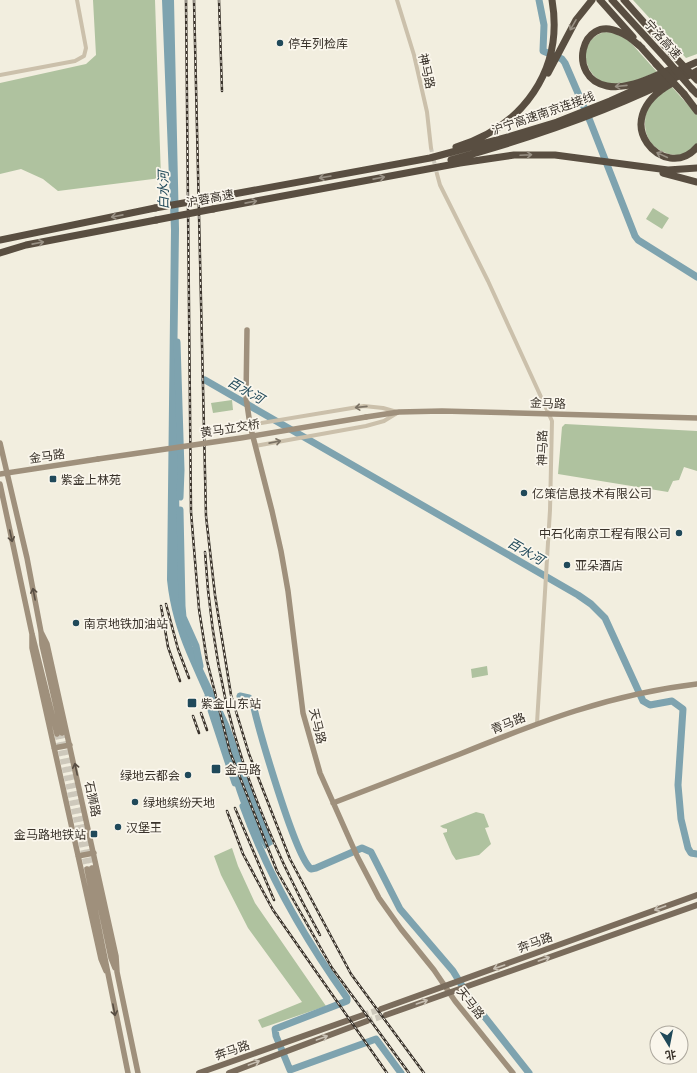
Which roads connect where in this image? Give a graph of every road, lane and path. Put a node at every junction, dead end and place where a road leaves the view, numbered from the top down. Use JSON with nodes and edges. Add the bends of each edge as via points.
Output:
{"nodes":[{"id":1,"x":77,"y":0,"type":"edge"},
{"id":2,"x":397,"y":0,"type":"edge"},
{"id":3,"x":552,"y":0,"type":"edge"},
{"id":4,"x":592,"y":0,"type":"edge"},
{"id":5,"x":600,"y":0,"type":"edge"},
{"id":6,"x":612,"y":0,"type":"edge"},
{"id":7,"x":624,"y":0,"type":"edge"},
{"id":8,"x":642,"y":48,"type":"junction"},
{"id":9,"x":697,"y":60,"type":"edge"},
{"id":10,"x":551,"y":63,"type":"junction"},
{"id":11,"x":697,"y":66,"type":"edge"},
{"id":12,"x":697,"y":70,"type":"edge"},
{"id":13,"x":0,"y":75,"type":"edge"},
{"id":14,"x":697,"y":80,"type":"edge"},
{"id":15,"x":695,"y":91,"type":"edge"},
{"id":16,"x":684,"y":94,"type":"junction"},
{"id":17,"x":697,"y":105,"type":"edge"},
{"id":18,"x":697,"y":111,"type":"edge"},
{"id":19,"x":591,"y":112,"type":"junction"},
{"id":20,"x":583,"y":115,"type":"junction"},
{"id":21,"x":697,"y":147,"type":"edge"},
{"id":22,"x":431,"y":148,"type":"tunnel mouth"},
{"id":23,"x":390,"y":165,"type":"junction"},
{"id":24,"x":638,"y":167,"type":"junction"},
{"id":25,"x":697,"y":168,"type":"edge"},
{"id":26,"x":401,"y":174,"type":"junction"},
{"id":27,"x":437,"y":174,"type":"tunnel mouth"},
{"id":28,"x":697,"y":182,"type":"edge"},
{"id":29,"x":0,"y":240,"type":"edge"},
{"id":30,"x":0,"y":254,"type":"edge"},
{"id":31,"x":247,"y":330,"type":"dead end"},
{"id":32,"x":399,"y":412,"type":"junction"},
{"id":33,"x":549,"y":414,"type":"junction"},
{"id":34,"x":366,"y":416,"type":"joint"},
{"id":35,"x":697,"y":418,"type":"edge"},
{"id":36,"x":250,"y":425,"type":"junction"},
{"id":37,"x":0,"y":443,"type":"edge"},
{"id":38,"x":255,"y":446,"type":"junction"},
{"id":39,"x":98,"y":459,"type":"joint"},
{"id":40,"x":7,"y":473,"type":"junction"},
{"id":41,"x":0,"y":474,"type":"edge"},
{"id":42,"x":0,"y":484,"type":"edge"},
{"id":43,"x":41,"y":632,"type":"junction"},
{"id":44,"x":32,"y":634,"type":"junction"},
{"id":45,"x":697,"y":684,"type":"edge"},
{"id":46,"x":537,"y":723,"type":"junction"},
{"id":47,"x":70,"y":744,"type":"junction"},
{"id":48,"x":54,"y":748,"type":"junction"},
{"id":49,"x":333,"y":803,"type":"junction"},
{"id":50,"x":94,"y":853,"type":"junction"},
{"id":51,"x":78,"y":856,"type":"junction"},
{"id":52,"x":697,"y":895,"type":"edge"},
{"id":53,"x":697,"y":905,"type":"edge"},
{"id":54,"x":106,"y":971,"type":"junction"},
{"id":55,"x":117,"y":972,"type":"junction"},
{"id":56,"x":445,"y":986,"type":"junction"},
{"id":57,"x":450,"y":993,"type":"junction"},
{"id":58,"x":381,"y":1009,"type":"tunnel mouth"},
{"id":59,"x":363,"y":1015,"type":"tunnel mouth"},
{"id":60,"x":386,"y":1015,"type":"tunnel mouth"},
{"id":61,"x":367,"y":1021,"type":"tunnel mouth"},
{"id":62,"x":128,"y":1073,"type":"edge"},
{"id":63,"x":138,"y":1073,"type":"edge"},
{"id":64,"x":199,"y":1073,"type":"edge"},
{"id":65,"x":229,"y":1073,"type":"edge"},
{"id":66,"x":513,"y":1073,"type":"edge"}],
"edges":[{"from":1,"to":13,"type":"street","via":[[86,48],[84,56]]},
{"from":2,"to":22,"type":"street","name":"神马路","via":[[414,55]]},
{"from":3,"to":10,"type":"highway","via":[[554,28]]},
{"from":4,"to":10,"type":"highway","one_way":true,"via":[[576,20],[559,54]]},
{"from":5,"to":8,"type":"highway"},
{"from":6,"to":15,"type":"highway","name":"宁洛高速","bridge":true},
{"from":7,"to":14,"type":"highway","name":"宁洛高速","bridge":true},
{"from":9,"to":8,"type":"highway","one_way":true,"via":[[639,82],[618,86],[607,86],[594,80],[583,64],[583,52],[588,39],[596,31],[604,29],[619,32]]},
{"from":8,"to":16,"type":"highway","bridge":true},
{"from":9,"to":19,"type":"highway","name":"沪宁高速南京连接线"},
{"from":10,"to":23,"type":"highway","via":[[538,87],[509,119],[481,137]]},
{"from":11,"to":19,"type":"highway","name":"沪宁高速南京连接线","via":[[660,86]]},
{"from":21,"to":12,"type":"highway","one_way":true,"via":[[689,154],[676,158],[659,154],[644,138],[641,122],[643,111],[652,98]]},
{"from":16,"to":17,"type":"highway"},
{"from":16,"to":18,"type":"highway"},
{"from":19,"to":20,"type":"highway","name":"沪宁高速南京连接线"},
{"from":20,"to":23,"type":"highway","name":"沪宁高速南京连接线","via":[[430,158]]},
{"from":20,"to":26,"type":"highway","name":"沪宁高速南京连接线","via":[[485,151]]},
{"from":23,"to":29,"type":"highway","name":"沪蓉高速","one_way":true,"bridge":true,"via":[[155,208]]},
{"from":24,"to":25,"type":"highway","via":[[680,170]]},
{"from":26,"to":24,"type":"highway","one_way":true,"via":[[514,155],[555,155]]},
{"from":24,"to":28,"type":"highway"},
{"from":30,"to":26,"type":"highway","name":"沪蓉高速","one_way":true,"bridge":true,"via":[[26,245]]},
{"from":27,"to":33,"type":"street","name":"神马路"},
{"from":31,"to":36,"type":"street","name":"天马路","via":[[246,397]]},
{"from":32,"to":33,"type":"street","name":"金马路"},
{"from":32,"to":34,"type":"street","name":"金马路"},
{"from":32,"to":36,"type":"street","name":"金马路","one_way":true,"via":[[364,406]]},
{"from":38,"to":32,"type":"street","name":"金马路","one_way":true,"via":[[366,426],[384,421]]},
{"from":33,"to":35,"type":"street","name":"金马路"},
{"from":33,"to":46,"type":"street","name":"神马路","via":[[552,447]]},
{"from":34,"to":39,"type":"street","name":"黄马立交桥","bridge":true},
{"from":36,"to":38,"type":"street","name":"天马路"},
{"from":37,"to":40,"type":"street","name":"石狮路"},
{"from":38,"to":49,"type":"street","name":"天马路","via":[[287,585],[303,713],[320,772]]},
{"from":39,"to":40,"type":"street","name":"金马路"},
{"from":40,"to":41,"type":"street","name":"金马路"},
{"from":43,"to":40,"type":"street","name":"石狮路","one_way":true},
{"from":42,"to":44,"type":"street","name":"石狮路","one_way":true},
{"from":43,"to":44,"type":"street","name":"石狮路","via":[[60,734]]},
{"from":43,"to":47,"type":"street","name":"石狮路","via":[[47,644]]},
{"from":44,"to":48,"type":"street","name":"石狮路","via":[[32,648]]},
{"from":45,"to":46,"type":"street","name":"青马路","via":[[597,704]]},
{"from":46,"to":49,"type":"street","name":"青马路"},
{"from":47,"to":48,"type":"street"},
{"from":50,"to":47,"type":"street","name":"石狮路","one_way":true},
{"from":48,"to":51,"type":"street","name":"石狮路"},
{"from":49,"to":56,"type":"street","name":"天马路","via":[[357,856],[390,913]]},
{"from":50,"to":51,"type":"street"},
{"from":50,"to":55,"type":"street","name":"石狮路","via":[[116,956]]},
{"from":51,"to":54,"type":"street","name":"石狮路","via":[[101,959]]},
{"from":52,"to":56,"type":"main road","name":"奔马路","one_way":true},
{"from":57,"to":53,"type":"main road","name":"奔马路","one_way":true},
{"from":54,"to":55,"type":"street","name":"石狮路","via":[[89,869],[111,958]]},
{"from":54,"to":62,"type":"street","name":"石狮路","one_way":true},
{"from":55,"to":63,"type":"street","name":"石狮路"},
{"from":56,"to":57,"type":"street","name":"天马路"},
{"from":56,"to":58,"type":"main road","name":"奔马路"},
{"from":60,"to":57,"type":"main road","name":"奔马路","one_way":true},
{"from":57,"to":66,"type":"street","name":"天马路"},
{"from":59,"to":64,"type":"main road","name":"奔马路"},
{"from":65,"to":61,"type":"main road","name":"奔马路","one_way":true}]}
